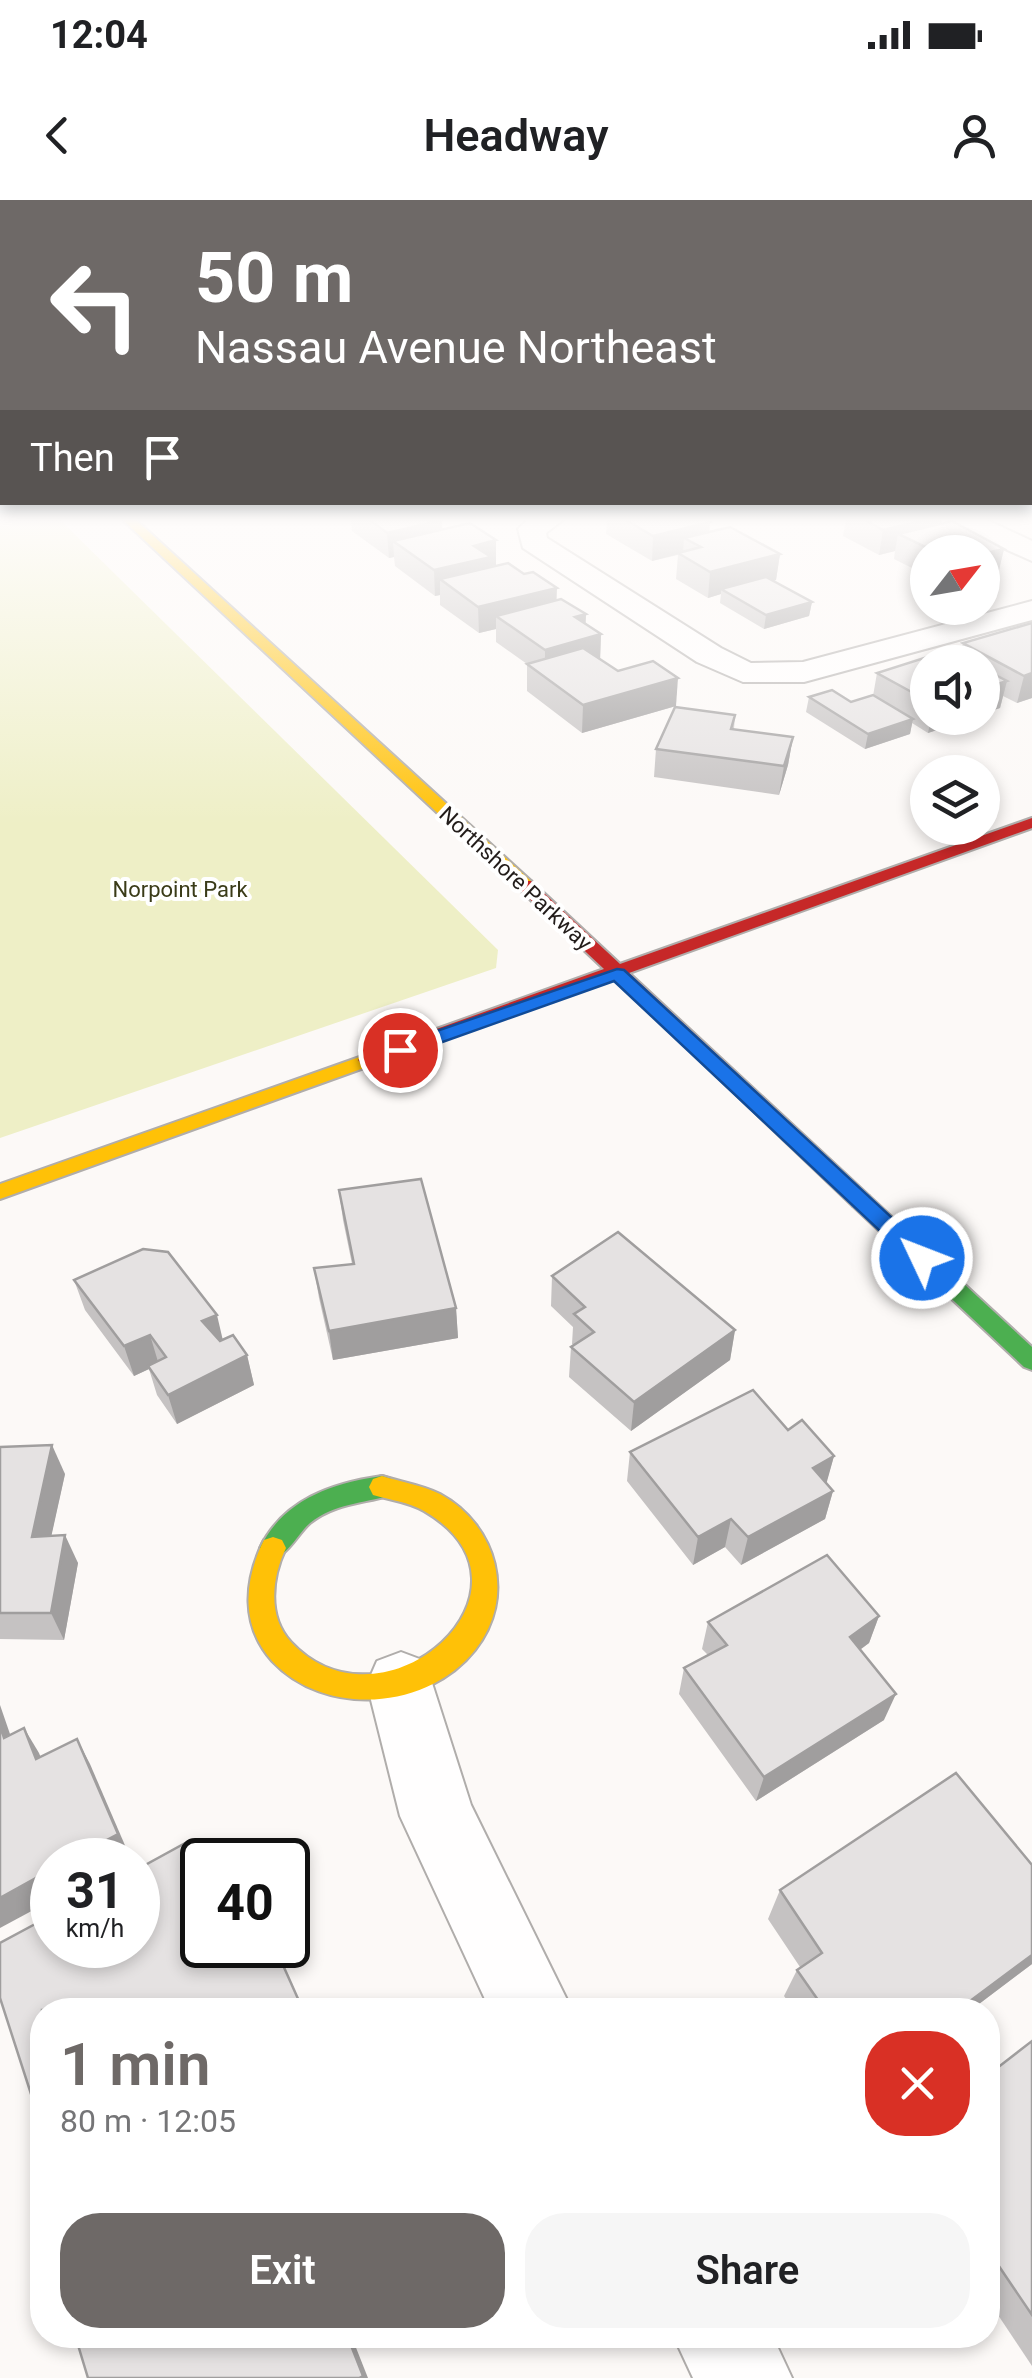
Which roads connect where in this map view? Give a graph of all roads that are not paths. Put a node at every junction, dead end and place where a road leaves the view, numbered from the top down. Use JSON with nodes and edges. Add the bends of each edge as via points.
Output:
{"nodes":[{"id":1,"x":238,"y":622,"type":"edge"},
{"id":2,"x":655,"y":622,"type":"edge"},
{"id":3,"x":989,"y":622,"type":"edge"},
{"id":4,"x":1032,"y":824,"type":"edge"},
{"id":5,"x":617,"y":974,"type":"junction"},
{"id":6,"x":0,"y":1192,"type":"edge"},
{"id":7,"x":1032,"y":1361,"type":"edge"},
{"id":8,"x":401,"y":1684,"type":"junction"},
{"id":9,"x":526,"y":1998,"type":"edge"},
{"id":10,"x":727,"y":2348,"type":"edge"},
{"id":11,"x":745,"y":2378,"type":"edge"}],
"edges":[{"from":1,"to":5,"type":"street","name":"Northshore Parkway"},
{"from":2,"to":3,"type":"street","via":[[743,672],[783,675]]},
{"from":4,"to":5,"type":"street"},
{"from":5,"to":6,"type":"street"},
{"from":5,"to":7,"type":"street","name":"Northshore Parkway"},
{"from":8,"to":8,"type":"street","via":[[435,1669],[464,1645],[481,1616],[488,1584],[483,1554],[468,1527],[444,1505],[382,1487],[348,1491],[290,1523],[269,1550],[259,1580],[260,1612],[272,1642],[326,1684]]},
{"from":8,"to":9,"type":"street","via":[[437,1816]]},
{"from":10,"to":11,"type":"street"}]}
